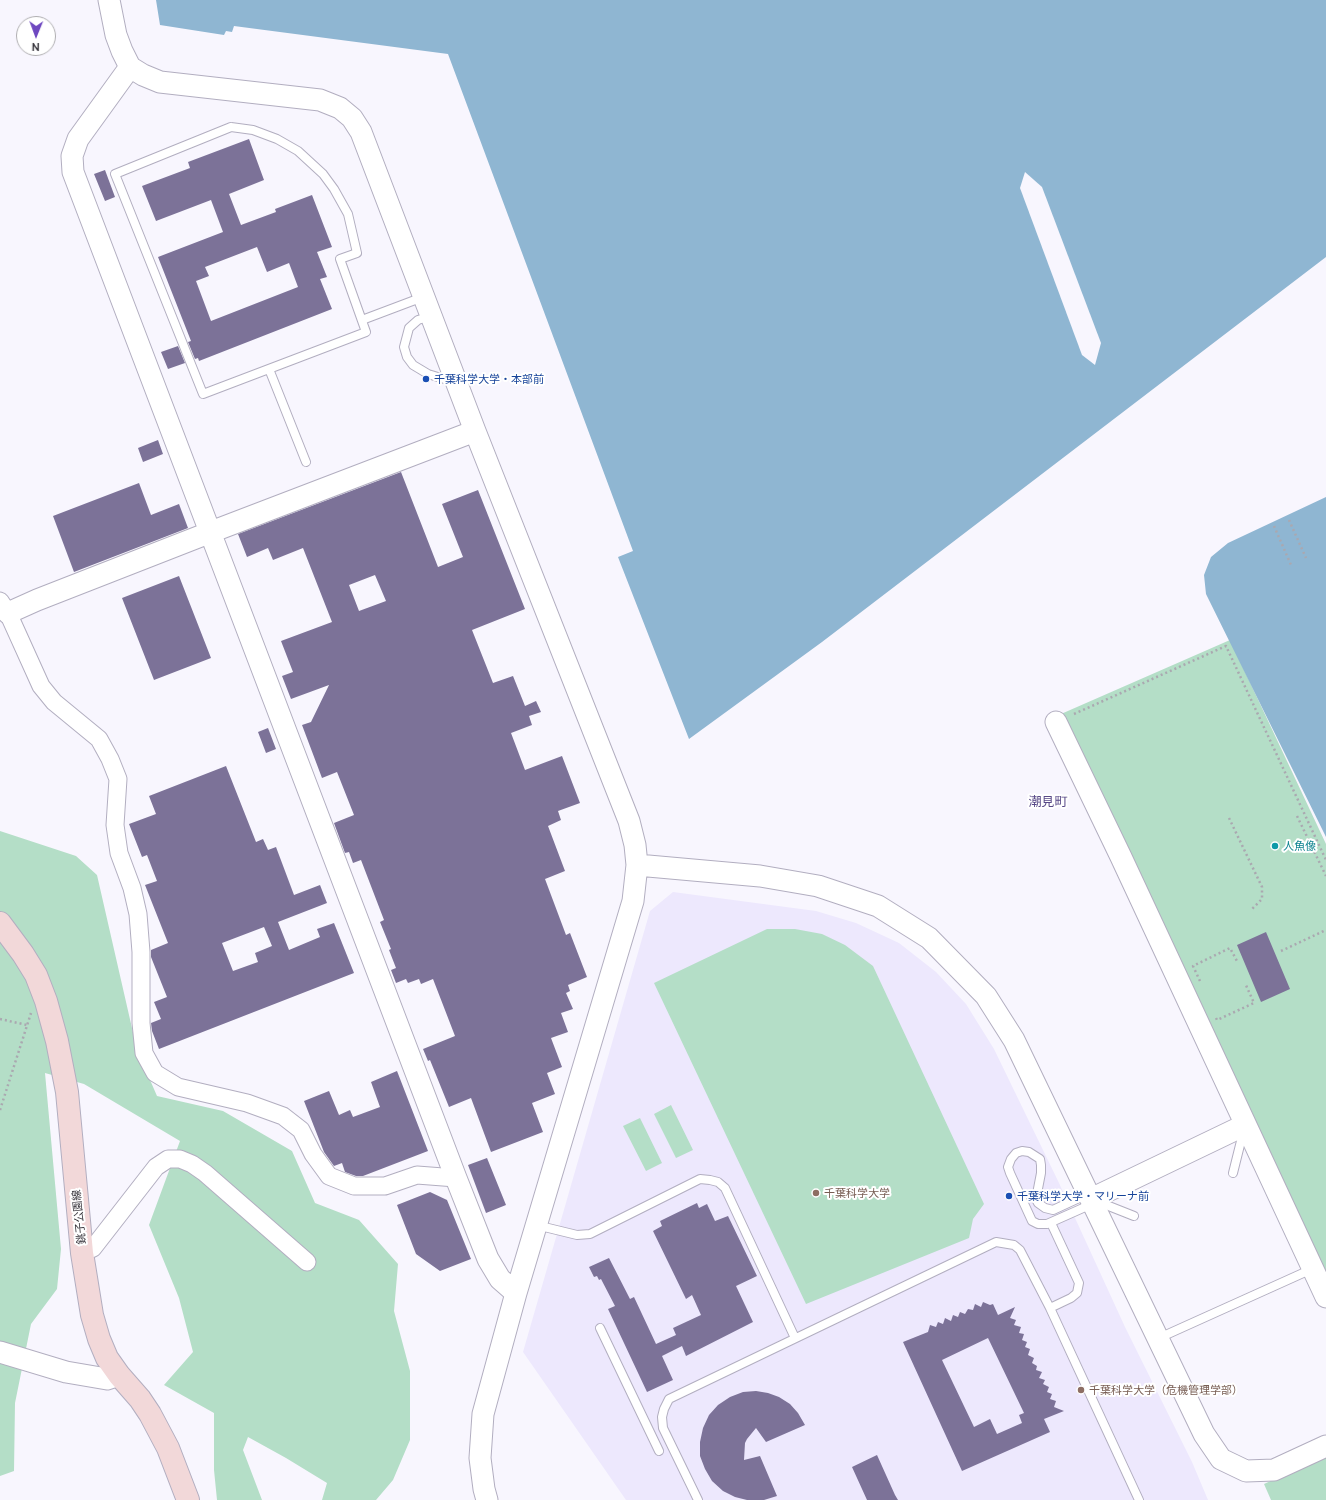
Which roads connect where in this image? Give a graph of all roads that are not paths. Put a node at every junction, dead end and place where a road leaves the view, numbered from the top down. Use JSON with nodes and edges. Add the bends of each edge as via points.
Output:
{"nodes":[{"id":1,"x":109,"y":0,"type":"edge"},
{"id":2,"x":130,"y":67,"type":"junction"},
{"id":3,"x":427,"y":306,"type":"junction"},
{"id":4,"x":362,"y":320,"type":"junction"},
{"id":5,"x":269,"y":369,"type":"junction"},
{"id":6,"x":456,"y":383,"type":"junction"},
{"id":7,"x":475,"y":431,"type":"junction"},
{"id":8,"x":306,"y":462,"type":"dead end"},
{"id":9,"x":211,"y":532,"type":"junction"},
{"id":10,"x":4,"y":607,"type":"edge"},
{"id":11,"x":1065,"y":718,"type":"road end"},
{"id":12,"x":637,"y":865,"type":"junction"},
{"id":13,"x":0,"y":923,"type":"edge"},
{"id":14,"x":1245,"y":1124,"type":"junction"},
{"id":15,"x":1233,"y":1173,"type":"dead end"},
{"id":16,"x":456,"y":1178,"type":"junction"},
{"id":17,"x":1091,"y":1199,"type":"junction"},
{"id":18,"x":1134,"y":1216,"type":"dead end"},
{"id":19,"x":1051,"y":1223,"type":"junction"},
{"id":20,"x":536,"y":1225,"type":"junction"},
{"id":21,"x":82,"y":1253,"type":"junction"},
{"id":22,"x":307,"y":1262,"type":"dead end"},
{"id":23,"x":1321,"y":1282,"type":"edge"},
{"id":24,"x":516,"y":1292,"type":"junction"},
{"id":25,"x":1050,"y":1308,"type":"junction"},
{"id":26,"x":600,"y":1328,"type":"dead end"},
{"id":27,"x":796,"y":1338,"type":"junction"},
{"id":28,"x":1158,"y":1339,"type":"junction"},
{"id":29,"x":0,"y":1352,"type":"edge"},
{"id":30,"x":119,"y":1375,"type":"junction"},
{"id":31,"x":658,"y":1451,"type":"dead end"},
{"id":32,"x":1324,"y":1451,"type":"edge"},
{"id":33,"x":188,"y":1500,"type":"edge"},
{"id":34,"x":487,"y":1500,"type":"edge"},
{"id":35,"x":698,"y":1500,"type":"edge"},
{"id":36,"x":1139,"y":1500,"type":"edge"}],
"edges":[{"from":1,"to":2,"type":"street","via":[[116,35]]},
{"from":2,"to":3,"type":"street","via":[[160,82],[320,100],[340,108],[352,118],[361,132]]},
{"from":2,"to":9,"type":"street","via":[[78,139],[72,156],[73,172]]},
{"from":3,"to":4,"type":"lane"},
{"from":3,"to":6,"type":"street"},
{"from":3,"to":6,"type":"lane","via":[[409,328],[404,347],[407,357],[413,365],[428,374]]},
{"from":4,"to":5,"type":"lane","via":[[366,332]]},
{"from":4,"to":5,"type":"lane","via":[[340,259],[357,254],[348,214],[323,174],[298,151],[253,130],[231,127],[115,174],[203,394]]},
{"from":5,"to":8,"type":"lane"},
{"from":6,"to":7,"type":"street"},
{"from":7,"to":9,"type":"street"},
{"from":7,"to":12,"type":"street","via":[[629,821]]},
{"from":9,"to":10,"type":"street","via":[[38,600]]},
{"from":9,"to":16,"type":"street"},
{"from":10,"to":16,"type":"street","via":[[41,686],[54,702],[99,739],[118,779],[115,825],[119,853],[132,888],[138,914],[144,1053],[155,1073],[178,1087],[247,1103],[283,1116],[302,1130],[329,1176],[354,1186],[385,1186],[417,1175]]},
{"from":11,"to":14,"type":"street","via":[[1121,857]]},
{"from":12,"to":17,"type":"street","via":[[760,876],[818,886],[878,906],[929,938],[986,996],[1014,1040]]},
{"from":12,"to":20,"type":"street","via":[[633,901]]},
{"from":13,"to":21,"type":"main road","name":"銚子公園線","via":[[24,954],[36,975],[57,1041],[67,1092]]},
{"from":14,"to":15,"type":"lane"},
{"from":14,"to":17,"type":"street"},
{"from":14,"to":23,"type":"street"},
{"from":16,"to":24,"type":"street","via":[[488,1259],[500,1279]]},
{"from":17,"to":18,"type":"lane"},
{"from":17,"to":19,"type":"lane","via":[[1083,1208]]},
{"from":17,"to":19,"type":"lane","via":[[1079,1198],[1053,1210],[1045,1208],[1036,1199],[1041,1173],[1040,1159],[1029,1152],[1016,1153],[1008,1167],[1032,1221],[1038,1224]]},
{"from":17,"to":28,"type":"street"},
{"from":19,"to":25,"type":"lane","via":[[1079,1283],[1077,1293]]},
{"from":20,"to":24,"type":"street"},
{"from":20,"to":27,"type":"lane","via":[[577,1235],[590,1234],[700,1179],[718,1182],[725,1188]]},
{"from":21,"to":22,"type":"street","via":[[93,1248],[156,1166],[168,1159],[180,1159],[205,1173]]},
{"from":21,"to":30,"type":"main road","name":"銚子公園線","via":[[92,1315],[99,1339],[107,1358]]},
{"from":23,"to":28,"type":"lane"},
{"from":24,"to":34,"type":"street","via":[[483,1414],[480,1458]]},
{"from":25,"to":27,"type":"lane","via":[[1020,1250],[1014,1245],[996,1242]]},
{"from":25,"to":36,"type":"lane"},
{"from":26,"to":31,"type":"lane"},
{"from":27,"to":35,"type":"lane","via":[[669,1399],[662,1418],[663,1428]]},
{"from":28,"to":32,"type":"street","via":[[1204,1434],[1221,1458],[1246,1471],[1274,1470]]},
{"from":29,"to":30,"type":"street","via":[[66,1372],[107,1379]]},
{"from":30,"to":33,"type":"main road","name":"銚子公園線","via":[[150,1414],[168,1448]]}]}
